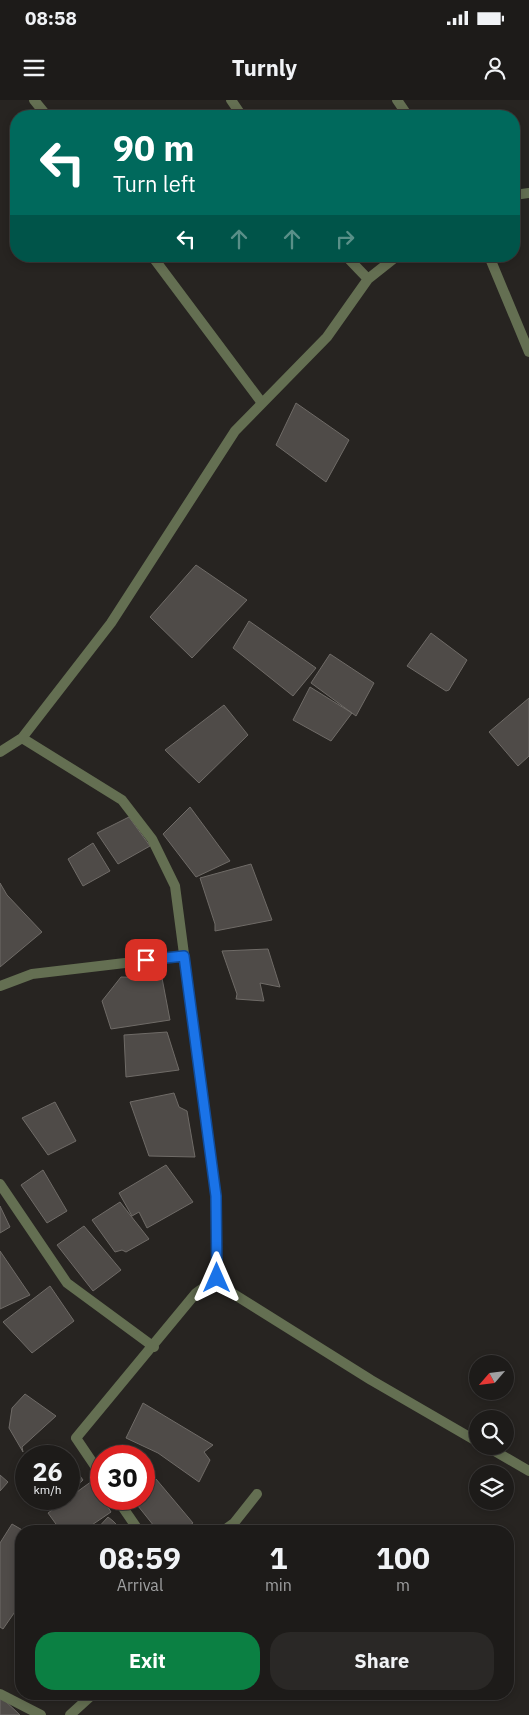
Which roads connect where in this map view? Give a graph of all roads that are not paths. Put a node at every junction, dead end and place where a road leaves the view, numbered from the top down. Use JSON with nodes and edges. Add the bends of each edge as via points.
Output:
{"nodes":[{"id":1,"x":34,"y":100,"type":"edge"},
{"id":2,"x":42,"y":110,"type":"edge"},
{"id":3,"x":156,"y":262,"type":"edge"},
{"id":4,"x":352,"y":262,"type":"edge"},
{"id":5,"x":389,"y":262,"type":"edge"},
{"id":6,"x":492,"y":262,"type":"edge"},
{"id":7,"x":368,"y":279,"type":"junction"},
{"id":8,"x":529,"y":352,"type":"edge"},
{"id":9,"x":262,"y":403,"type":"junction"},
{"id":10,"x":22,"y":738,"type":"junction"},
{"id":11,"x":0,"y":752,"type":"edge"},
{"id":12,"x":184,"y":956,"type":"junction"},
{"id":13,"x":0,"y":986,"type":"edge"},
{"id":14,"x":0,"y":1184,"type":"edge"},
{"id":15,"x":217,"y":1278,"type":"junction"},
{"id":16,"x":154,"y":1347,"type":"junction"},
{"id":17,"x":469,"y":1437,"type":"edge"},
{"id":18,"x":501,"y":1455,"type":"edge"},
{"id":19,"x":90,"y":1459,"type":"edge"},
{"id":20,"x":529,"y":1471,"type":"edge"},
{"id":21,"x":257,"y":1494,"type":"dead end"},
{"id":22,"x":125,"y":1510,"type":"edge"},
{"id":23,"x":135,"y":1525,"type":"edge"},
{"id":24,"x":231,"y":1525,"type":"edge"},
{"id":25,"x":0,"y":1694,"type":"edge"},
{"id":26,"x":86,"y":1700,"type":"edge"},
{"id":27,"x":41,"y":1715,"type":"edge"},
{"id":28,"x":70,"y":1715,"type":"edge"}],
"edges":[{"from":1,"to":2,"type":"street"},
{"from":3,"to":9,"type":"street"},
{"from":4,"to":7,"type":"street"},
{"from":5,"to":7,"type":"street"},
{"from":6,"to":8,"type":"street"},
{"from":7,"to":9,"type":"street","via":[[327,337]]},
{"from":9,"to":10,"type":"street","via":[[235,431],[111,623]]},
{"from":10,"to":11,"type":"street"},
{"from":10,"to":12,"type":"street","via":[[122,800],[152,839],[175,886]]},
{"from":12,"to":13,"type":"street","via":[[32,974]]},
{"from":12,"to":15,"type":"street","via":[[216,1196]]},
{"from":14,"to":16,"type":"street","via":[[68,1283]]},
{"from":15,"to":16,"type":"street","via":[[196,1293]]},
{"from":15,"to":17,"type":"street","via":[[232,1293]]},
{"from":16,"to":19,"type":"street","via":[[76,1438]]},
{"from":18,"to":20,"type":"street"},
{"from":21,"to":24,"type":"street"},
{"from":22,"to":23,"type":"street"},
{"from":25,"to":27,"type":"street"},
{"from":26,"to":28,"type":"street"}]}
